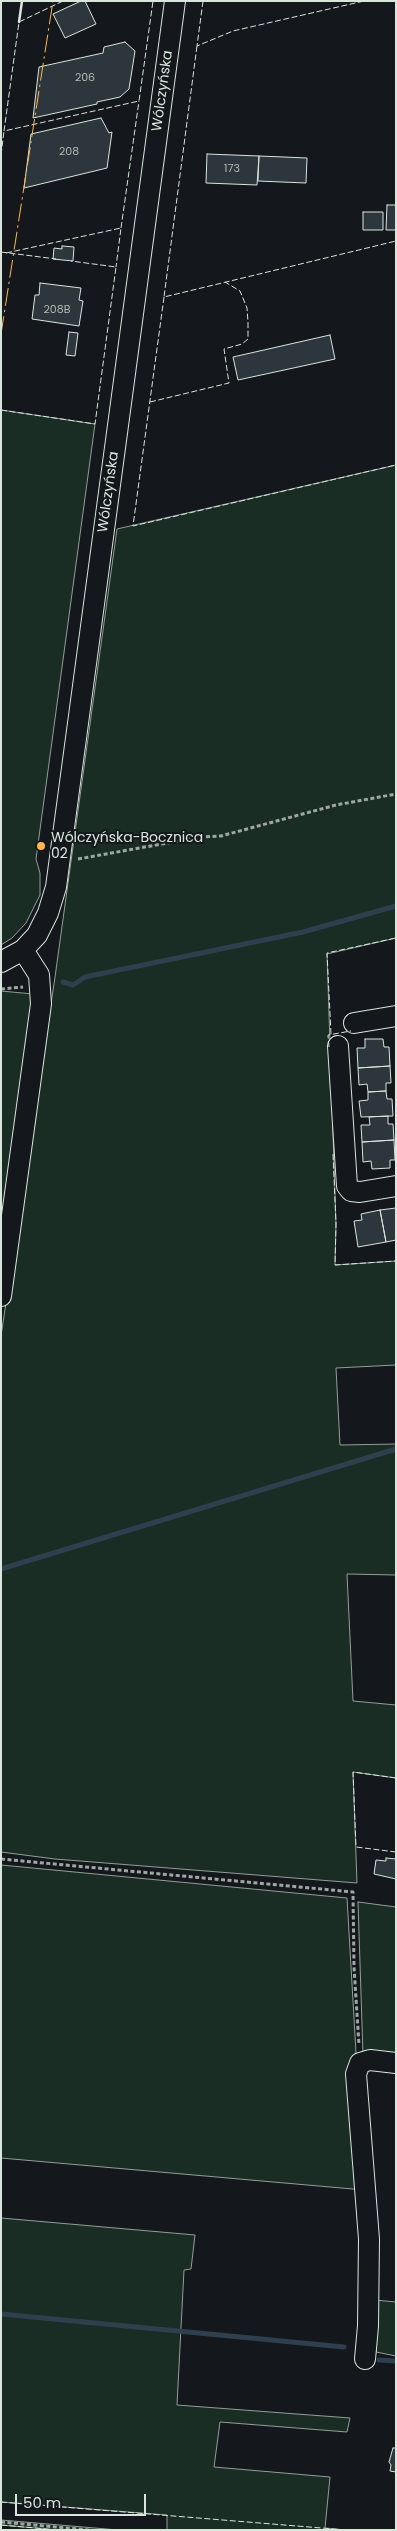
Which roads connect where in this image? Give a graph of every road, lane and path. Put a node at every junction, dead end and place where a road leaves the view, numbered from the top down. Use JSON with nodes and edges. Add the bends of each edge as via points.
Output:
{"nodes":[{"id":1,"x":175,"y":1,"type":"edge"},
{"id":2,"x":396,"y":794,"type":"edge"},
{"id":3,"x":59,"y":866,"type":"junction"},
{"id":4,"x":23,"y":950,"type":"junction"},
{"id":5,"x":1,"y":962,"type":"edge"},
{"id":6,"x":396,"y":1016,"type":"edge"},
{"id":7,"x":354,"y":1023,"type":"dead end"},
{"id":8,"x":338,"y":1046,"type":"dead end"},
{"id":9,"x":396,"y":1186,"type":"edge"},
{"id":10,"x":1,"y":1296,"type":"edge"},
{"id":11,"x":1,"y":1859,"type":"edge"},
{"id":12,"x":360,"y":2063,"type":"junction"},
{"id":13,"x":396,"y":2063,"type":"edge"},
{"id":14,"x":365,"y":2358,"type":"dead end"},
{"id":15,"x":1,"y":2522,"type":"edge"},
{"id":16,"x":89,"y":2530,"type":"edge"}],
"edges":[{"from":1,"to":3,"type":"street","name":"Wólczyńska"},
{"from":2,"to":3,"type":"path","via":[[220,836],[71,860]]},
{"from":3,"to":4,"type":"street","name":"Wólczyńska","via":[[48,913],[37,935]]},
{"from":4,"to":5,"type":"street","name":"Wólczyńska"},
{"from":4,"to":10,"type":"street","via":[[39,975],[41,1004]]},
{"from":6,"to":7,"type":"street"},
{"from":8,"to":9,"type":"street","via":[[346,1186],[351,1191],[360,1192]]},
{"from":11,"to":12,"type":"path","via":[[352,1892]]},
{"from":12,"to":13,"type":"street","via":[[370,2060]]},
{"from":12,"to":14,"type":"street","via":[[356,2074],[370,2248]]},
{"from":15,"to":16,"type":"path"}]}
